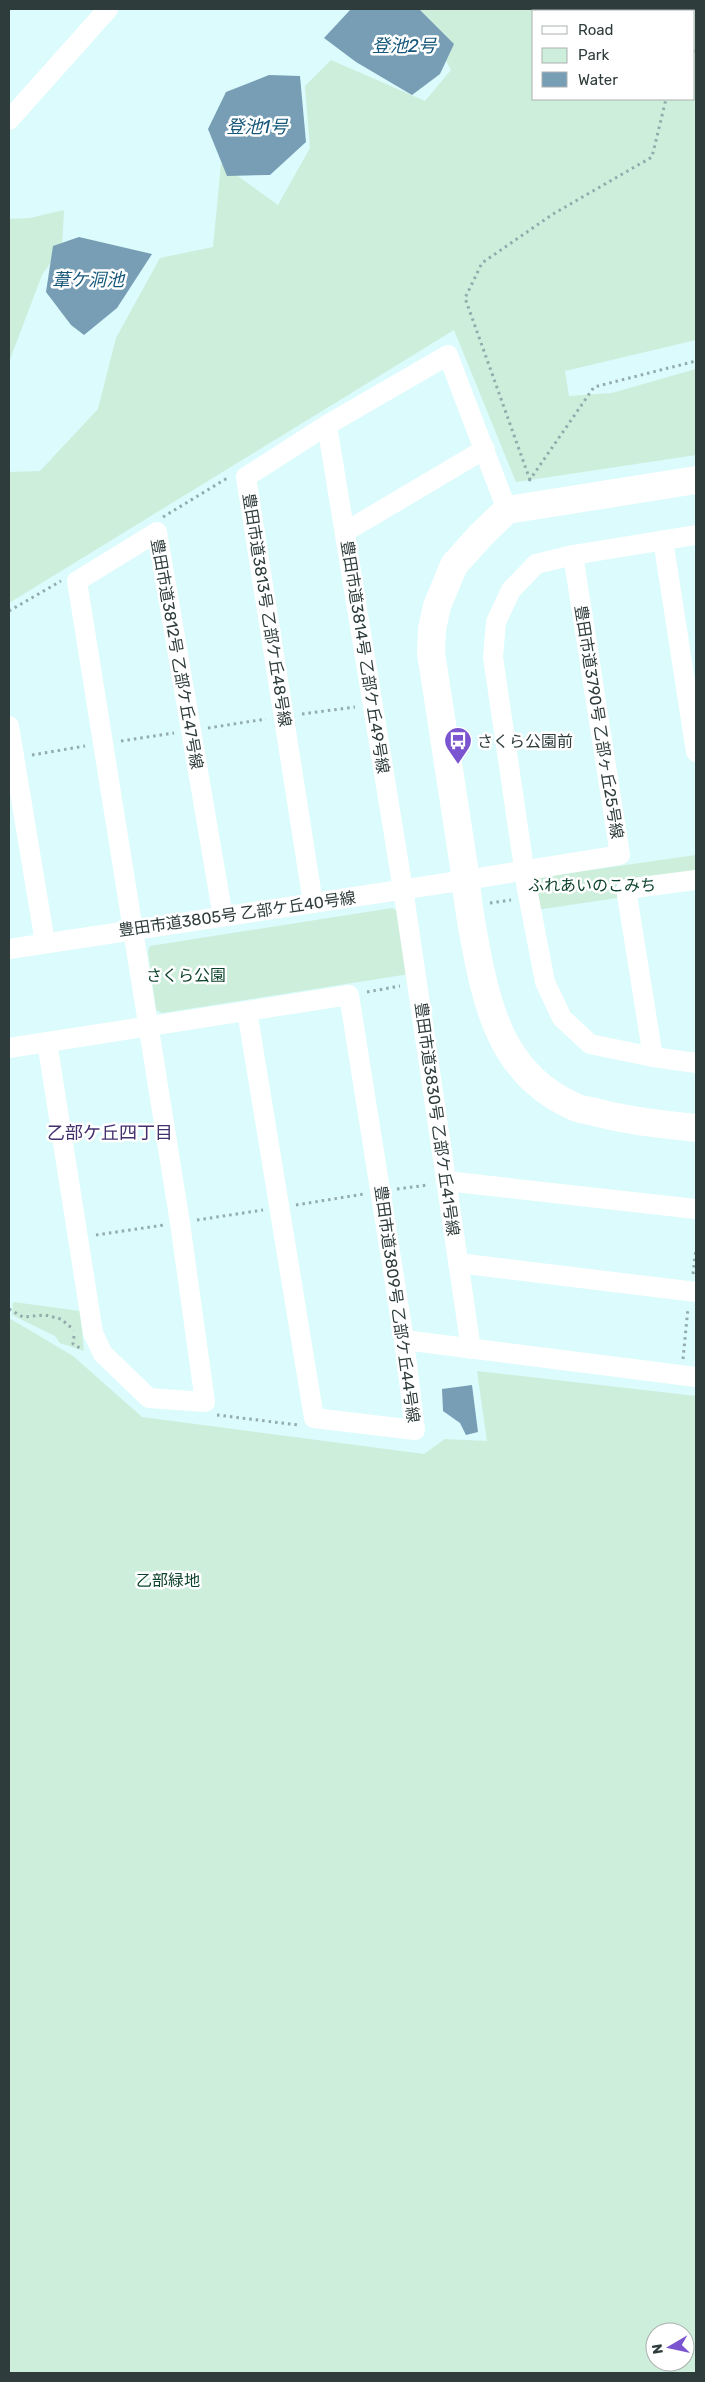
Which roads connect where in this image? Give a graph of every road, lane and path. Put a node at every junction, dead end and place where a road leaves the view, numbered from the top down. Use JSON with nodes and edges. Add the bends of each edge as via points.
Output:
{"nodes":[{"id":1,"x":108,"y":9,"type":"edge"},
{"id":2,"x":666,"y":100,"type":"edge"},
{"id":3,"x":9,"y":120,"type":"edge"},
{"id":4,"x":696,"y":361,"type":"edge"},
{"id":5,"x":327,"y":425,"type":"junction"},
{"id":6,"x":485,"y":449,"type":"junction"},
{"id":7,"x":230,"y":476,"type":"dead end"},
{"id":8,"x":530,"y":480,"type":"junction"},
{"id":9,"x":696,"y":480,"type":"edge"},
{"id":10,"x":524,"y":488,"type":"dead end"},
{"id":11,"x":508,"y":510,"type":"junction"},
{"id":12,"x":160,"y":519,"type":"dead end"},
{"id":13,"x":344,"y":532,"type":"junction"},
{"id":14,"x":696,"y":535,"type":"edge"},
{"id":15,"x":662,"y":540,"type":"junction"},
{"id":16,"x":573,"y":554,"type":"junction"},
{"id":17,"x":68,"y":577,"type":"dead end"},
{"id":18,"x":9,"y":611,"type":"edge"},
{"id":19,"x":373,"y":704,"type":"junction"},
{"id":20,"x":283,"y":716,"type":"junction"},
{"id":21,"x":9,"y":726,"type":"edge"},
{"id":22,"x":191,"y":731,"type":"junction"},
{"id":23,"x":103,"y":744,"type":"junction"},
{"id":24,"x":696,"y":752,"type":"edge"},
{"id":25,"x":14,"y":758,"type":"junction"},
{"id":26,"x":525,"y":871,"type":"junction"},
{"id":27,"x":696,"y":880,"type":"edge"},
{"id":28,"x":403,"y":890,"type":"junction"},
{"id":29,"x":473,"y":895,"type":"junction"},
{"id":30,"x":528,"y":897,"type":"junction"},
{"id":31,"x":313,"y":903,"type":"junction"},
{"id":32,"x":223,"y":916,"type":"junction"},
{"id":33,"x":133,"y":930,"type":"junction"},
{"id":34,"x":45,"y":943,"type":"junction"},
{"id":35,"x":9,"y":949,"type":"edge"},
{"id":36,"x":417,"y":983,"type":"junction"},
{"id":37,"x":349,"y":995,"type":"junction"},
{"id":38,"x":247,"y":1011,"type":"junction"},
{"id":39,"x":149,"y":1026,"type":"junction"},
{"id":40,"x":47,"y":1042,"type":"junction"},
{"id":41,"x":9,"y":1048,"type":"edge"},
{"id":42,"x":653,"y":1057,"type":"junction"},
{"id":43,"x":696,"y":1062,"type":"edge"},
{"id":44,"x":696,"y":1128,"type":"edge"},
{"id":45,"x":439,"y":1183,"type":"junction"},
{"id":46,"x":382,"y":1192,"type":"junction"},
{"id":47,"x":280,"y":1207,"type":"junction"},
{"id":48,"x":696,"y":1209,"type":"edge"},
{"id":49,"x":180,"y":1222,"type":"junction"},
{"id":50,"x":78,"y":1238,"type":"junction"},
{"id":51,"x":696,"y":1248,"type":"edge"},
{"id":52,"x":458,"y":1263,"type":"junction"},
{"id":53,"x":693,"y":1292,"type":"edge"},
{"id":54,"x":9,"y":1309,"type":"edge"},
{"id":55,"x":404,"y":1340,"type":"junction"},
{"id":56,"x":471,"y":1349,"type":"junction"},
{"id":57,"x":84,"y":1351,"type":"dead end"},
{"id":58,"x":689,"y":1376,"type":"edge"},
{"id":59,"x":209,"y":1414,"type":"dead end"},
{"id":60,"x":300,"y":1426,"type":"dead end"}],
"edges":[{"from":1,"to":3,"type":"street"},
{"from":2,"to":8,"type":"path","via":[[652,157],[553,214],[482,263],[465,298]]},
{"from":4,"to":8,"type":"path","via":[[594,387]]},
{"from":5,"to":6,"type":"street","name":"豊田市道3813号 乙部ケ丘48号線","via":[[448,355]]},
{"from":5,"to":13,"type":"street","name":"豊田市道3814号 乙部ケ丘49号線"},
{"from":5,"to":20,"type":"street","name":"豊田市道3813号 乙部ケ丘48号線","via":[[246,477]]},
{"from":6,"to":11,"type":"street","name":"豊田市道3813号 乙部ケ丘48号線"},
{"from":6,"to":13,"type":"street"},
{"from":7,"to":12,"type":"path"},
{"from":8,"to":10,"type":"path"},
{"from":9,"to":11,"type":"street"},
{"from":11,"to":29,"type":"street","via":[[454,565],[437,606],[432,629],[431,653]]},
{"from":13,"to":19,"type":"street","name":"豊田市道3814号 乙部ケ丘49号線"},
{"from":14,"to":15,"type":"street"},
{"from":15,"to":16,"type":"street"},
{"from":15,"to":24,"type":"street"},
{"from":16,"to":26,"type":"street","via":[[536,564],[511,590],[496,622],[493,657]]},
{"from":16,"to":26,"type":"street","name":"豊田市道3790号 乙部ヶ丘25号線","via":[[620,855]]},
{"from":17,"to":18,"type":"path"},
{"from":19,"to":20,"type":"path"},
{"from":19,"to":28,"type":"street","name":"豊田市道3814号 乙部ケ丘49号線"},
{"from":20,"to":22,"type":"path"},
{"from":20,"to":31,"type":"street","name":"豊田市道3813号 乙部ケ丘48号線"},
{"from":21,"to":25,"type":"street"},
{"from":22,"to":23,"type":"path"},
{"from":22,"to":23,"type":"street","name":"豊田市道3812号 乙部ケ丘47号線","via":[[157,532],[77,581]]},
{"from":22,"to":32,"type":"street","name":"豊田市道3812号 乙部ケ丘47号線"},
{"from":23,"to":25,"type":"path"},
{"from":23,"to":33,"type":"street","name":"豊田市道3812号 乙部ケ丘47号線"},
{"from":25,"to":34,"type":"street"},
{"from":26,"to":29,"type":"street","name":"豊田市道3790号 乙部ヶ丘25号線"},
{"from":26,"to":30,"type":"street"},
{"from":27,"to":42,"type":"street","via":[[626,889]]},
{"from":28,"to":29,"type":"street","name":"豊田市道3805号 乙部ケ丘40号線"},
{"from":28,"to":31,"type":"street","name":"豊田市道3805号 乙部ケ丘40号線"},
{"from":28,"to":36,"type":"street","name":"豊田市道3830号 乙部ケ丘41号線"},
{"from":29,"to":30,"type":"path"},
{"from":29,"to":44,"type":"street","via":[[484,992],[506,1047],[520,1068],[538,1085],[573,1107],[621,1119]]},
{"from":30,"to":42,"type":"street","via":[[545,982],[562,1018],[590,1044]]},
{"from":31,"to":32,"type":"street","name":"豊田市道3805号 乙部ケ丘40号線"},
{"from":32,"to":33,"type":"street","name":"豊田市道3805号 乙部ケ丘40号線"},
{"from":33,"to":34,"type":"street","name":"豊田市道3805号 乙部ケ丘40号線"},
{"from":33,"to":39,"type":"street","name":"豊田市道3812号 乙部ケ丘47号線"},
{"from":34,"to":35,"type":"street","name":"豊田市道3805号 乙部ケ丘40号線"},
{"from":36,"to":37,"type":"path"},
{"from":36,"to":45,"type":"street","name":"豊田市道3830号 乙部ケ丘41号線"},
{"from":37,"to":38,"type":"street"},
{"from":37,"to":46,"type":"street","name":"豊田市道3809号 乙部ケ丘44号線"},
{"from":38,"to":39,"type":"street"},
{"from":38,"to":47,"type":"street","name":"豊田市道3809号 乙部ケ丘44号線"},
{"from":39,"to":40,"type":"street"},
{"from":39,"to":49,"type":"street","name":"豊田市道3812号 乙部ケ丘47号線"},
{"from":40,"to":41,"type":"street"},
{"from":40,"to":50,"type":"street"},
{"from":42,"to":43,"type":"street"},
{"from":45,"to":46,"type":"path"},
{"from":45,"to":48,"type":"street"},
{"from":45,"to":52,"type":"street","name":"豊田市道3830号 乙部ケ丘41号線"},
{"from":46,"to":47,"type":"path"},
{"from":46,"to":55,"type":"street","name":"豊田市道3809号 乙部ケ丘44号線"},
{"from":47,"to":49,"type":"path"},
{"from":47,"to":55,"type":"street","name":"豊田市道3809号 乙部ケ丘44号線","via":[[314,1418],[415,1430]]},
{"from":49,"to":50,"type":"path"},
{"from":49,"to":50,"type":"street","name":"豊田市道3812号 乙部ケ丘47号線","via":[[205,1402],[149,1398],[103,1354],[93,1333]]},
{"from":51,"to":53,"type":"path"},
{"from":52,"to":53,"type":"street"},
{"from":52,"to":56,"type":"street","name":"豊田市道3830号 乙部ケ丘41号線"},
{"from":53,"to":58,"type":"path"},
{"from":54,"to":57,"type":"path","via":[[23,1317],[46,1315],[61,1319],[75,1331],[73,1344]]},
{"from":55,"to":56,"type":"street"},
{"from":56,"to":58,"type":"street"},
{"from":59,"to":60,"type":"path"}]}
